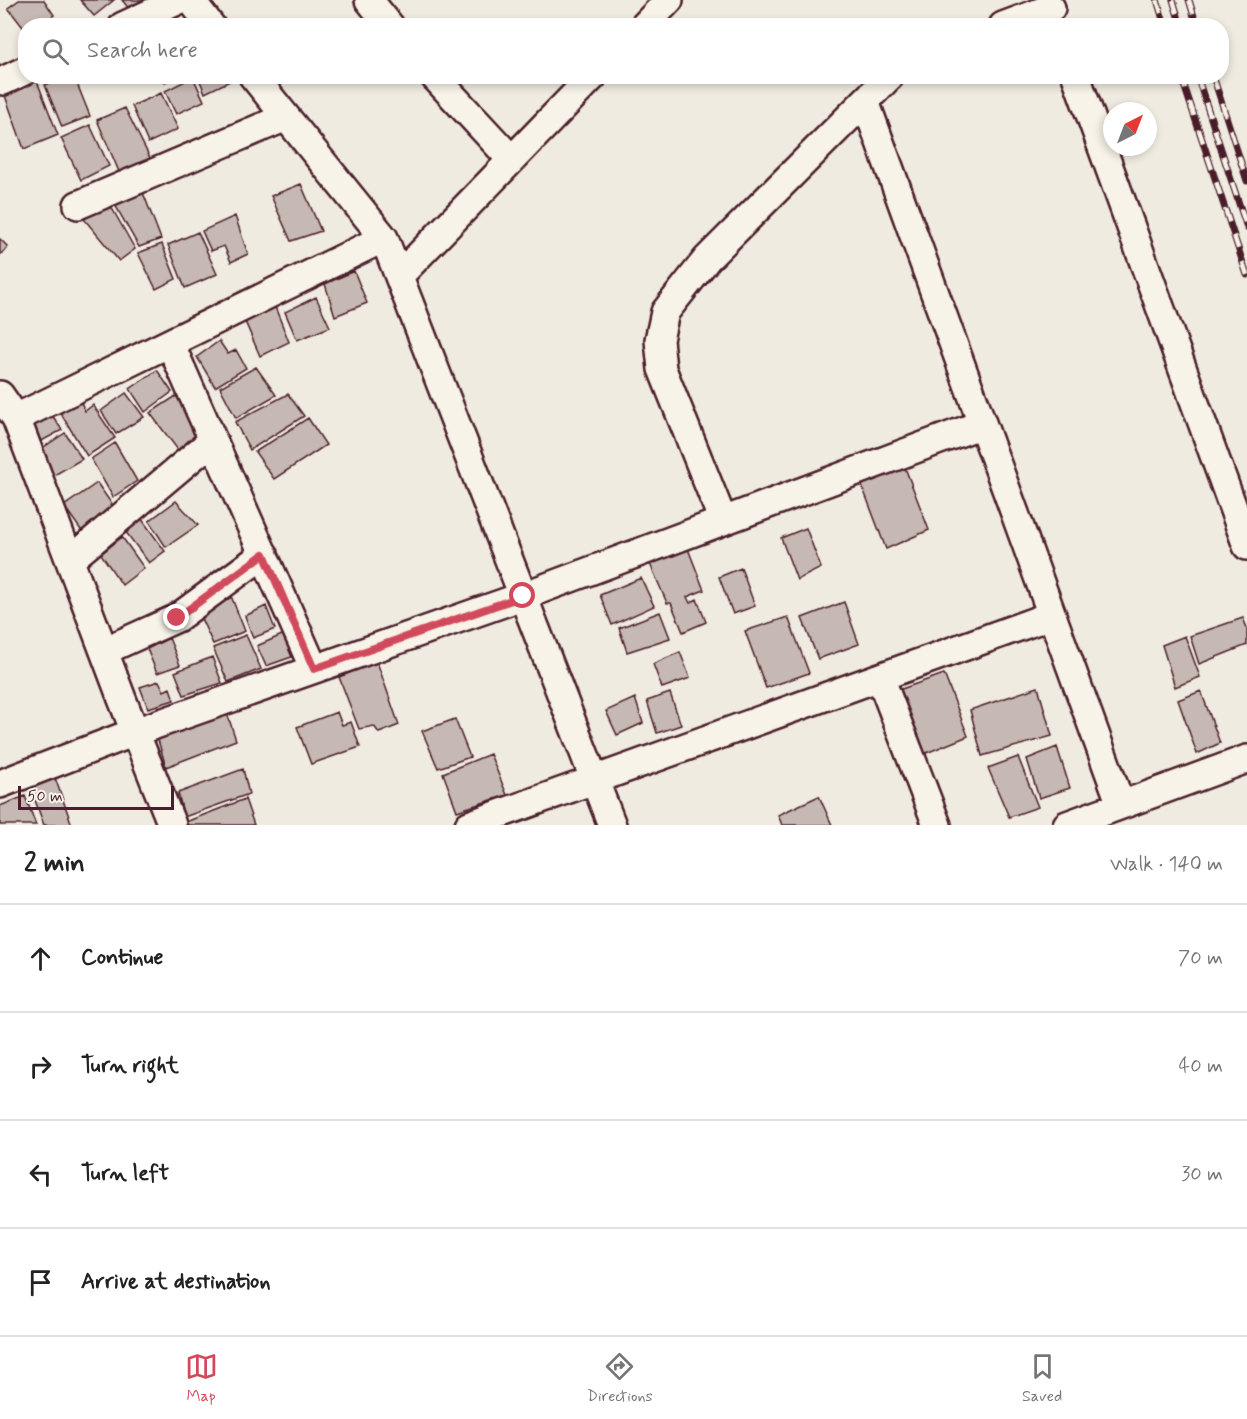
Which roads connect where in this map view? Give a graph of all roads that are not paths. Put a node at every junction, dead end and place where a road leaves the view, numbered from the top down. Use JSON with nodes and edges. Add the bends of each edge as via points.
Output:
{"nodes":[{"id":1,"x":178,"y":0,"type":"edge"},
{"id":2,"x":191,"y":0,"type":"edge"},
{"id":3,"x":369,"y":0,"type":"edge"},
{"id":4,"x":669,"y":0,"type":"edge"},
{"id":5,"x":1052,"y":11,"type":"edge"},
{"id":6,"x":140,"y":18,"type":"edge"},
{"id":7,"x":206,"y":18,"type":"edge"},
{"id":8,"x":384,"y":18,"type":"edge"},
{"id":9,"x":652,"y":18,"type":"edge"},
{"id":10,"x":1029,"y":18,"type":"edge"},
{"id":11,"x":259,"y":84,"type":"edge"},
{"id":12,"x":441,"y":84,"type":"edge"},
{"id":13,"x":585,"y":84,"type":"edge"},
{"id":14,"x":882,"y":84,"type":"edge"},
{"id":15,"x":1079,"y":84,"type":"edge"},
{"id":16,"x":865,"y":101,"type":"junction"},
{"id":17,"x":286,"y":117,"type":"junction"},
{"id":18,"x":511,"y":159,"type":"junction"},
{"id":19,"x":78,"y":205,"type":"dead end"},
{"id":20,"x":384,"y":238,"type":"junction"},
{"id":21,"x":399,"y":276,"type":"junction"},
{"id":22,"x":170,"y":343,"type":"junction"},
{"id":23,"x":0,"y":395,"type":"edge"},
{"id":24,"x":16,"y":418,"type":"junction"},
{"id":25,"x":982,"y":424,"type":"junction"},
{"id":26,"x":213,"y":440,"type":"junction"},
{"id":27,"x":723,"y":521,"type":"junction"},
{"id":28,"x":1247,"y":546,"type":"edge"},
{"id":29,"x":264,"y":554,"type":"junction"},
{"id":30,"x":70,"y":560,"type":"junction"},
{"id":31,"x":523,"y":596,"type":"junction"},
{"id":32,"x":1052,"y":615,"type":"junction"},
{"id":33,"x":104,"y":651,"type":"junction"},
{"id":34,"x":314,"y":669,"type":"junction"},
{"id":35,"x":880,"y":677,"type":"junction"},
{"id":36,"x":135,"y":732,"type":"junction"},
{"id":37,"x":1247,"y":759,"type":"edge"},
{"id":38,"x":595,"y":780,"type":"junction"},
{"id":39,"x":0,"y":784,"type":"edge"},
{"id":40,"x":1121,"y":805,"type":"junction"},
{"id":41,"x":172,"y":825,"type":"edge"},
{"id":42,"x":470,"y":825,"type":"edge"},
{"id":43,"x":612,"y":825,"type":"edge"},
{"id":44,"x":937,"y":825,"type":"edge"},
{"id":45,"x":1067,"y":825,"type":"edge"}],
"edges":[{"from":1,"to":6,"type":"street"},
{"from":2,"to":7,"type":"street"},
{"from":3,"to":8,"type":"street"},
{"from":4,"to":9,"type":"street"},
{"from":5,"to":10,"type":"street"},
{"from":11,"to":17,"type":"street"},
{"from":12,"to":18,"type":"street"},
{"from":13,"to":18,"type":"street"},
{"from":14,"to":16,"type":"street"},
{"from":15,"to":28,"type":"street"},
{"from":16,"to":25,"type":"street"},
{"from":16,"to":27,"type":"street","via":[[707,259],[665,312],[659,340],[662,369]]},
{"from":17,"to":19,"type":"street"},
{"from":17,"to":20,"type":"street"},
{"from":18,"to":21,"type":"street"},
{"from":20,"to":21,"type":"street"},
{"from":20,"to":22,"type":"street"},
{"from":21,"to":31,"type":"street"},
{"from":22,"to":24,"type":"street"},
{"from":22,"to":26,"type":"street"},
{"from":23,"to":24,"type":"street"},
{"from":24,"to":30,"type":"street"},
{"from":25,"to":27,"type":"street"},
{"from":25,"to":32,"type":"street"},
{"from":26,"to":29,"type":"street"},
{"from":26,"to":30,"type":"street"},
{"from":27,"to":31,"type":"street"},
{"from":29,"to":33,"type":"street","via":[[177,618]]},
{"from":29,"to":34,"type":"street"},
{"from":30,"to":33,"type":"street"},
{"from":31,"to":34,"type":"street"},
{"from":31,"to":38,"type":"street"},
{"from":32,"to":35,"type":"street"},
{"from":32,"to":40,"type":"street"},
{"from":33,"to":36,"type":"street"},
{"from":34,"to":36,"type":"street"},
{"from":35,"to":38,"type":"street"},
{"from":35,"to":44,"type":"street"},
{"from":36,"to":39,"type":"street"},
{"from":36,"to":41,"type":"street"},
{"from":37,"to":40,"type":"street"},
{"from":38,"to":42,"type":"street"},
{"from":38,"to":43,"type":"street"},
{"from":40,"to":45,"type":"street"}]}
